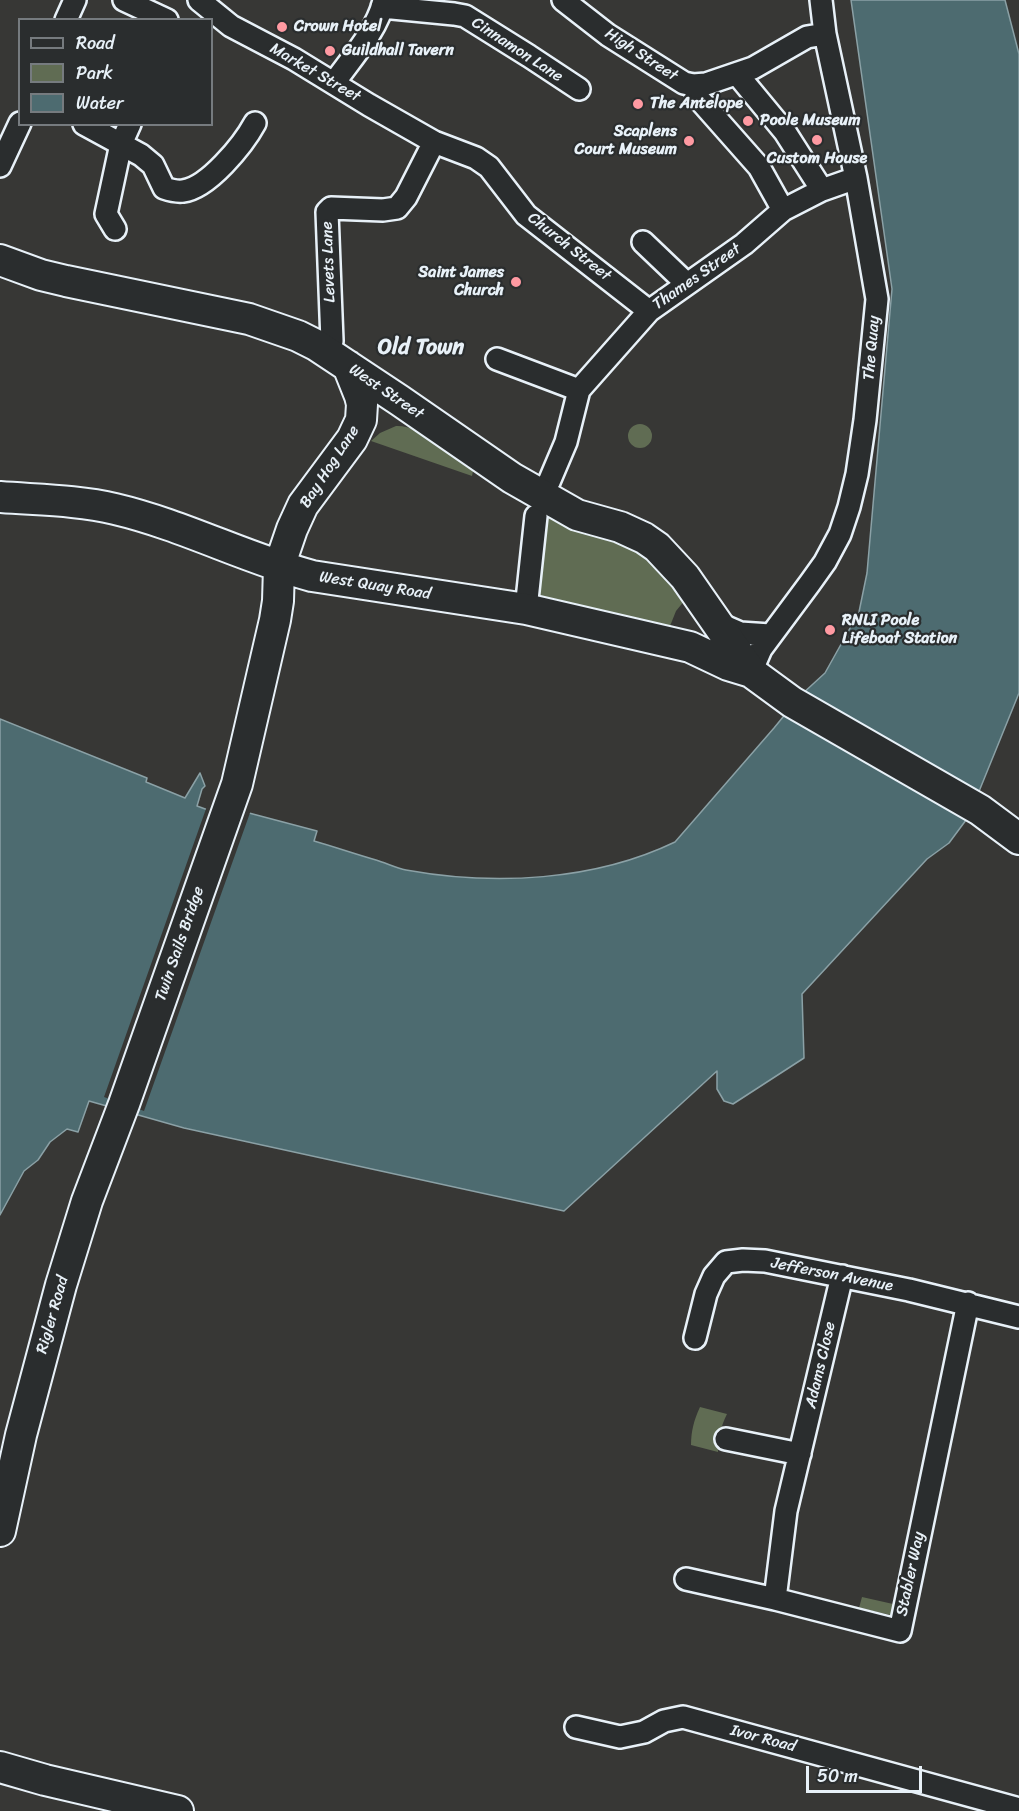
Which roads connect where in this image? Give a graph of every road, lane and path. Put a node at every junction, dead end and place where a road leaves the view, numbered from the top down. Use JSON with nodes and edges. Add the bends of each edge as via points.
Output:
{"nodes":[{"id":1,"x":124,"y":0,"type":"edge"},
{"id":2,"x":563,"y":0,"type":"edge"},
{"id":3,"x":821,"y":0,"type":"edge"},
{"id":4,"x":383,"y":4,"type":"edge"},
{"id":5,"x":206,"y":10,"type":"edge"},
{"id":6,"x":163,"y":18,"type":"edge"},
{"id":7,"x":825,"y":34,"type":"junction"},
{"id":8,"x":737,"y":74,"type":"junction"},
{"id":9,"x":334,"y":83,"type":"junction"},
{"id":10,"x":693,"y":85,"type":"junction"},
{"id":11,"x":579,"y":89,"type":"dead end"},
{"id":12,"x":255,"y":123,"type":"dead end"},
{"id":13,"x":19,"y":126,"type":"edge"},
{"id":14,"x":88,"y":126,"type":"edge"},
{"id":15,"x":129,"y":126,"type":"edge"},
{"id":16,"x":435,"y":141,"type":"junction"},
{"id":17,"x":122,"y":144,"type":"junction"},
{"id":18,"x":0,"y":166,"type":"edge"},
{"id":19,"x":856,"y":178,"type":"junction"},
{"id":20,"x":822,"y":190,"type":"junction"},
{"id":21,"x":783,"y":210,"type":"junction"},
{"id":22,"x":115,"y":229,"type":"dead end"},
{"id":23,"x":643,"y":242,"type":"dead end"},
{"id":24,"x":0,"y":261,"type":"edge"},
{"id":25,"x":687,"y":284,"type":"junction"},
{"id":26,"x":649,"y":310,"type":"junction"},
{"id":27,"x":497,"y":359,"type":"dead end"},
{"id":28,"x":338,"y":360,"type":"junction"},
{"id":29,"x":579,"y":390,"type":"junction"},
{"id":30,"x":549,"y":482,"type":"dead end"},
{"id":31,"x":0,"y":497,"type":"edge"},
{"id":32,"x":536,"y":516,"type":"dead end"},
{"id":33,"x":279,"y":567,"type":"junction"},
{"id":34,"x":526,"y":609,"type":"junction"},
{"id":35,"x":717,"y":623,"type":"junction"},
{"id":36,"x":770,"y":635,"type":"junction"},
{"id":37,"x":696,"y":649,"type":"junction"},
{"id":38,"x":752,"y":672,"type":"junction"},
{"id":39,"x":237,"y":784,"type":"joint"},
{"id":40,"x":1019,"y":839,"type":"edge"},
{"id":41,"x":124,"y":1104,"type":"joint"},
{"id":42,"x":842,"y":1276,"type":"junction"},
{"id":43,"x":968,"y":1304,"type":"junction"},
{"id":44,"x":1019,"y":1317,"type":"edge"},
{"id":45,"x":695,"y":1338,"type":"dead end"},
{"id":46,"x":726,"y":1439,"type":"dead end"},
{"id":47,"x":800,"y":1454,"type":"junction"},
{"id":48,"x":0,"y":1531,"type":"edge"},
{"id":49,"x":686,"y":1579,"type":"dead end"},
{"id":50,"x":775,"y":1599,"type":"junction"},
{"id":51,"x":576,"y":1727,"type":"dead end"},
{"id":52,"x":0,"y":1767,"type":"edge"},
{"id":53,"x":1019,"y":1809,"type":"edge"},
{"id":54,"x":178,"y":1811,"type":"edge"}],
"edges":[{"from":1,"to":6,"type":"street"},
{"from":2,"to":10,"type":"street","name":"High Street","via":[[618,42]]},
{"from":3,"to":7,"type":"street","name":"The Quay"},
{"from":4,"to":9,"type":"street","via":[[366,39]]},
{"from":4,"to":11,"type":"street","name":"Cinnamon Lane","via":[[465,16]]},
{"from":5,"to":9,"type":"street","name":"Market Street"},
{"from":7,"to":8,"type":"street","name":"High Street","via":[[807,37]]},
{"from":7,"to":19,"type":"street","name":"The Quay"},
{"from":8,"to":10,"type":"street","name":"High Street"},
{"from":8,"to":20,"type":"street","via":[[785,132]]},
{"from":9,"to":16,"type":"street","name":"Market Street"},
{"from":10,"to":21,"type":"street","via":[[698,98],[759,168]]},
{"from":12,"to":17,"type":"street","via":[[233,155],[206,180],[185,191],[164,188],[153,165]]},
{"from":13,"to":18,"type":"street"},
{"from":14,"to":17,"type":"street"},
{"from":15,"to":17,"type":"street"},
{"from":16,"to":26,"type":"street","name":"Church Street","via":[[489,167],[526,215]]},
{"from":16,"to":28,"type":"street","name":"Levets Lane","via":[[397,208],[331,208],[327,212],[332,341]]},
{"from":17,"to":22,"type":"street","via":[[106,214]]},
{"from":19,"to":20,"type":"street","name":"Thames Street"},
{"from":19,"to":36,"type":"street","name":"The Quay","via":[[877,299],[859,463],[840,534],[810,584]]},
{"from":20,"to":21,"type":"street","name":"Thames Street"},
{"from":21,"to":25,"type":"street","name":"Thames Street","via":[[744,244]]},
{"from":23,"to":25,"type":"street"},
{"from":24,"to":28,"type":"highway","name":"West Street","via":[[50,277],[249,319],[298,336]]},
{"from":25,"to":26,"type":"street","name":"Thames Street"},
{"from":26,"to":29,"type":"street","name":"Thames Street"},
{"from":27,"to":29,"type":"street"},
{"from":28,"to":33,"type":"highway","name":"Bay Hog Lane","via":[[358,388],[361,420],[352,439],[303,505]]},
{"from":28,"to":35,"type":"highway","name":"West Street","via":[[537,493],[577,514],[620,527],[651,542],[685,577]]},
{"from":29,"to":30,"type":"street","name":"Thames Street","via":[[566,442]]},
{"from":31,"to":33,"type":"highway","name":"West Quay Road","via":[[113,508],[163,522]]},
{"from":32,"to":34,"type":"street"},
{"from":33,"to":34,"type":"highway","name":"West Quay Road","via":[[350,583]]},
{"from":33,"to":39,"type":"highway","name":"Bay Hog Lane","via":[[275,620]]},
{"from":34,"to":37,"type":"highway","name":"West Quay Road"},
{"from":35,"to":36,"type":"street","via":[[740,633]]},
{"from":35,"to":37,"type":"highway","via":[[712,638]]},
{"from":35,"to":38,"type":"highway","name":"West Street"},
{"from":36,"to":38,"type":"street","name":"The Quay"},
{"from":37,"to":38,"type":"highway","name":"West Quay Road"},
{"from":38,"to":40,"type":"highway","via":[[792,702],[980,810]]},
{"from":39,"to":41,"type":"highway","name":"Twin Sails Bridge"},
{"from":41,"to":48,"type":"highway","name":"Rigler Road","via":[[87,1201],[61,1285]]},
{"from":42,"to":43,"type":"street","name":"Jefferson Avenue"},
{"from":42,"to":45,"type":"street","name":"Jefferson Avenue","via":[[765,1261],[726,1262],[706,1294]]},
{"from":42,"to":47,"type":"street","name":"Adams Close"},
{"from":43,"to":44,"type":"street","name":"Jefferson Avenue"},
{"from":43,"to":50,"type":"street","name":"Stabler Way","via":[[900,1631]]},
{"from":46,"to":47,"type":"street"},
{"from":47,"to":50,"type":"street","name":"Adams Close","via":[[786,1511]]},
{"from":49,"to":50,"type":"street","name":"Stabler Way"},
{"from":51,"to":53,"type":"street","name":"Ivor Road","via":[[620,1737],[683,1717]]},
{"from":52,"to":54,"type":"highway"}]}
